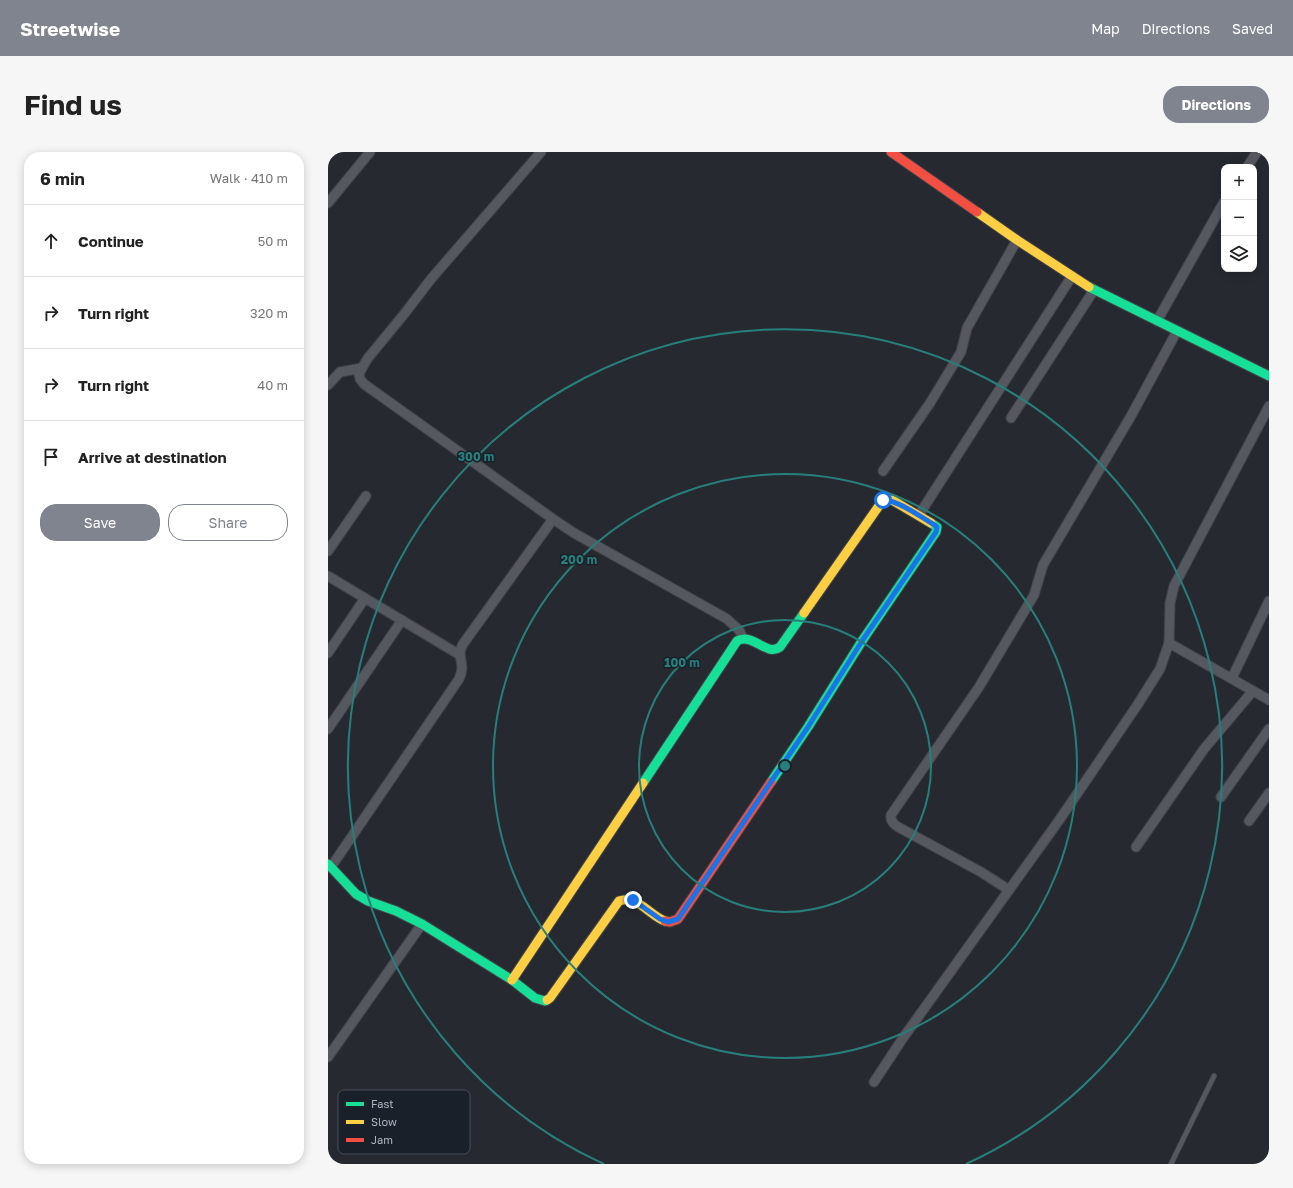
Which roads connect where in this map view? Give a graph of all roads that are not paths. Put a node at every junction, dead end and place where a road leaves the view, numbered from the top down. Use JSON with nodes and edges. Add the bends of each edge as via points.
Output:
{"nodes":[{"id":1,"x":370,"y":152,"type":"edge"},
{"id":2,"x":541,"y":152,"type":"edge"},
{"id":3,"x":891,"y":152,"type":"edge"},
{"id":4,"x":1257,"y":152,"type":"edge"},
{"id":5,"x":1249,"y":164,"type":"edge"},
{"id":6,"x":328,"y":203,"type":"edge"},
{"id":7,"x":1221,"y":207,"type":"edge"},
{"id":8,"x":1017,"y":240,"type":"junction"},
{"id":9,"x":1072,"y":276,"type":"junction"},
{"id":10,"x":1094,"y":290,"type":"junction"},
{"id":11,"x":1157,"y":321,"type":"junction"},
{"id":12,"x":1177,"y":331,"type":"junction"},
{"id":13,"x":362,"y":368,"type":"junction"},
{"id":14,"x":1269,"y":376,"type":"edge"},
{"id":15,"x":328,"y":386,"type":"edge"},
{"id":16,"x":1269,"y":406,"type":"edge"},
{"id":17,"x":1011,"y":418,"type":"dead end"},
{"id":18,"x":883,"y":471,"type":"dead end"},
{"id":19,"x":366,"y":496,"type":"dead end"},
{"id":20,"x":919,"y":515,"type":"junction"},
{"id":21,"x":553,"y":519,"type":"junction"},
{"id":22,"x":328,"y":551,"type":"edge"},
{"id":23,"x":328,"y":576,"type":"edge"},
{"id":24,"x":365,"y":598,"type":"junction"},
{"id":25,"x":1269,"y":601,"type":"edge"},
{"id":26,"x":402,"y":620,"type":"junction"},
{"id":27,"x":743,"y":638,"type":"junction"},
{"id":28,"x":1169,"y":643,"type":"junction"},
{"id":29,"x":328,"y":653,"type":"edge"},
{"id":30,"x":460,"y":655,"type":"junction"},
{"id":31,"x":1232,"y":678,"type":"junction"},
{"id":32,"x":1252,"y":692,"type":"junction"},
{"id":33,"x":1269,"y":700,"type":"edge"},
{"id":34,"x":328,"y":729,"type":"edge"},
{"id":35,"x":1269,"y":729,"type":"edge"},
{"id":36,"x":1269,"y":793,"type":"edge"},
{"id":37,"x":1221,"y":797,"type":"dead end"},
{"id":38,"x":1250,"y":821,"type":"dead end"},
{"id":39,"x":1136,"y":847,"type":"dead end"},
{"id":40,"x":329,"y":866,"type":"edge"},
{"id":41,"x":1009,"y":890,"type":"junction"},
{"id":42,"x":422,"y":924,"type":"junction"},
{"id":43,"x":512,"y":980,"type":"junction"},
{"id":44,"x":328,"y":1057,"type":"edge"},
{"id":45,"x":1214,"y":1076,"type":"dead end"},
{"id":46,"x":874,"y":1082,"type":"dead end"},
{"id":47,"x":1171,"y":1164,"type":"edge"}],
"edges":[{"from":1,"to":6,"type":"street"},
{"from":2,"to":13,"type":"street","via":[[431,279]]},
{"from":3,"to":8,"type":"street"},
{"from":4,"to":5,"type":"street"},
{"from":7,"to":11,"type":"street"},
{"from":8,"to":9,"type":"street"},
{"from":8,"to":18,"type":"street","via":[[967,328],[961,352],[930,403]]},
{"from":9,"to":10,"type":"street"},
{"from":9,"to":20,"type":"street"},
{"from":10,"to":11,"type":"street"},
{"from":10,"to":17,"type":"street"},
{"from":11,"to":12,"type":"street"},
{"from":12,"to":14,"type":"street"},
{"from":12,"to":41,"type":"street","via":[[1131,416],[1043,565],[1037,589],[1030,602],[979,687],[890,818],[900,828]]},
{"from":13,"to":15,"type":"street","via":[[340,372]]},
{"from":13,"to":21,"type":"street","via":[[360,379],[364,384]]},
{"from":16,"to":28,"type":"street","via":[[1174,586],[1170,603]]},
{"from":19,"to":22,"type":"street"},
{"from":20,"to":27,"type":"street","via":[[892,500],[883,500],[780,647],[770,649]]},
{"from":20,"to":43,"type":"street","via":[[937,527],[936,532],[678,919],[668,922],[660,919],[633,900],[623,898],[550,998],[545,1001],[535,998]]},
{"from":21,"to":27,"type":"street","via":[[727,619],[739,630]]},
{"from":21,"to":30,"type":"street","via":[[463,644]]},
{"from":23,"to":24,"type":"street"},
{"from":24,"to":26,"type":"street"},
{"from":24,"to":29,"type":"street"},
{"from":25,"to":31,"type":"street"},
{"from":26,"to":30,"type":"street"},
{"from":26,"to":34,"type":"street"},
{"from":27,"to":43,"type":"street","via":[[737,640]]},
{"from":28,"to":31,"type":"street"},
{"from":28,"to":41,"type":"street","via":[[1160,669],[1138,704]]},
{"from":30,"to":40,"type":"street","via":[[463,667],[459,678]]},
{"from":31,"to":32,"type":"street"},
{"from":32,"to":33,"type":"street"},
{"from":32,"to":39,"type":"street","via":[[1204,749]]},
{"from":35,"to":37,"type":"street"},
{"from":36,"to":38,"type":"street"},
{"from":40,"to":42,"type":"street","via":[[356,894]]},
{"from":41,"to":46,"type":"street"},
{"from":42,"to":43,"type":"street"},
{"from":42,"to":44,"type":"street"},
{"from":45,"to":47,"type":"lane"}]}
